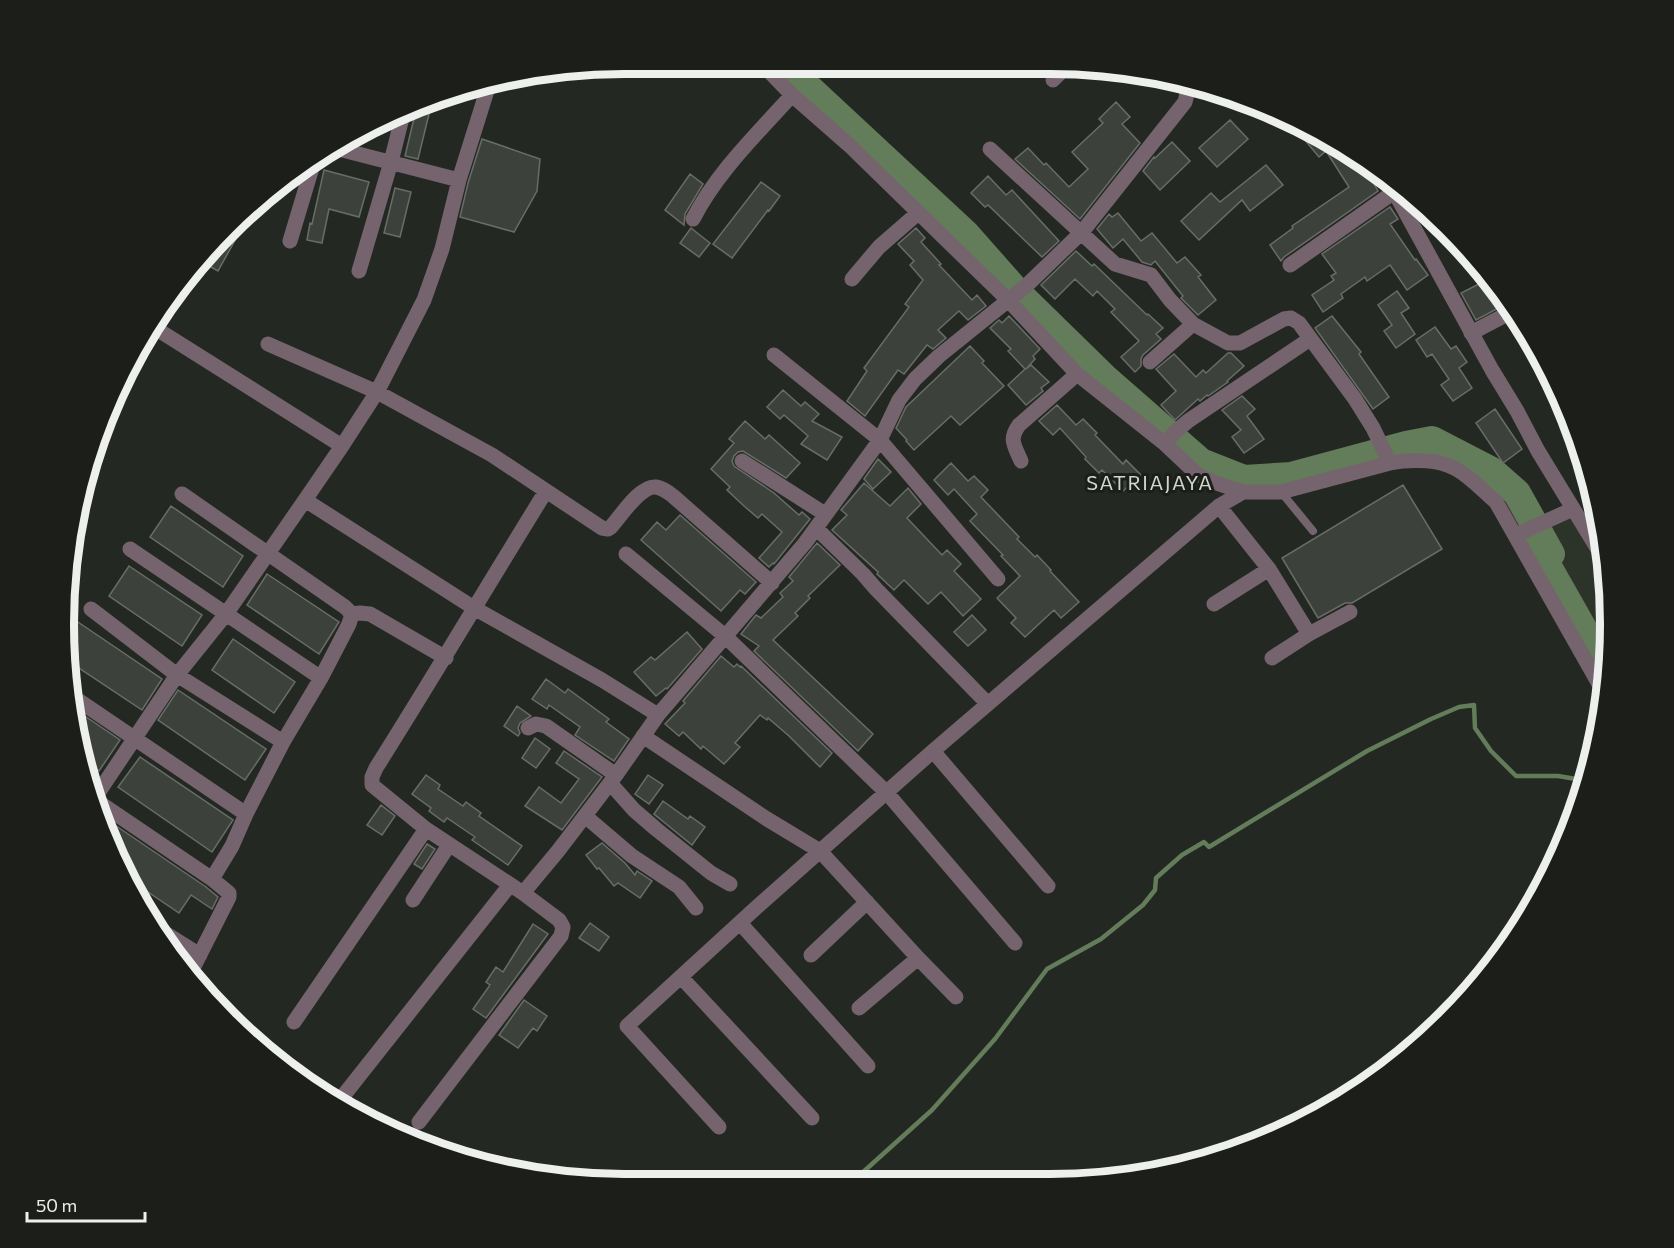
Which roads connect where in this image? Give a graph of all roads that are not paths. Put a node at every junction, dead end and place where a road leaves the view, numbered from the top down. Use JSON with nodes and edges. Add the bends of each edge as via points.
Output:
{"nodes":[{"id":1,"x":771,"y":74,"type":"edge"},
{"id":2,"x":1059,"y":74,"type":"edge"},
{"id":3,"x":1053,"y":80,"type":"dead end"},
{"id":4,"x":487,"y":91,"type":"edge"},
{"id":5,"x":1188,"y":91,"type":"edge"},
{"id":6,"x":792,"y":94,"type":"junction"},
{"id":7,"x":401,"y":120,"type":"edge"},
{"id":8,"x":990,"y":149,"type":"dead end"},
{"id":9,"x":344,"y":150,"type":"edge"},
{"id":10,"x":391,"y":162,"type":"junction"},
{"id":11,"x":311,"y":171,"type":"edge"},
{"id":12,"x":459,"y":180,"type":"junction"},
{"id":13,"x":1389,"y":190,"type":"edge"},
{"id":14,"x":1410,"y":210,"type":"edge"},
{"id":15,"x":918,"y":213,"type":"junction"},
{"id":16,"x":693,"y":219,"type":"dead end"},
{"id":17,"x":1082,"y":232,"type":"junction"},
{"id":18,"x":290,"y":241,"type":"dead end"},
{"id":19,"x":1290,"y":265,"type":"dead end"},
{"id":20,"x":359,"y":272,"type":"dead end"},
{"id":21,"x":852,"y":279,"type":"dead end"},
{"id":22,"x":1009,"y":300,"type":"junction"},
{"id":23,"x":1506,"y":315,"type":"edge"},
{"id":24,"x":1193,"y":324,"type":"junction"},
{"id":25,"x":159,"y":330,"type":"edge"},
{"id":26,"x":1471,"y":333,"type":"junction"},
{"id":27,"x":1310,"y":339,"type":"junction"},
{"id":28,"x":268,"y":344,"type":"dead end"},
{"id":29,"x":774,"y":355,"type":"dead end"},
{"id":30,"x":1150,"y":362,"type":"dead end"},
{"id":31,"x":1077,"y":374,"type":"junction"},
{"id":32,"x":377,"y":392,"type":"junction"},
{"id":33,"x":880,"y":440,"type":"junction"},
{"id":34,"x":1165,"y":444,"type":"junction"},
{"id":35,"x":342,"y":447,"type":"junction"},
{"id":36,"x":742,"y":461,"type":"dead end"},
{"id":37,"x":1021,"y":461,"type":"dead end"},
{"id":38,"x":1390,"y":463,"type":"junction"},
{"id":39,"x":546,"y":491,"type":"junction"},
{"id":40,"x":1243,"y":492,"type":"junction"},
{"id":41,"x":1281,"y":492,"type":"junction"},
{"id":42,"x":182,"y":494,"type":"dead end"},
{"id":43,"x":305,"y":500,"type":"junction"},
{"id":44,"x":1220,"y":506,"type":"junction"},
{"id":45,"x":1571,"y":509,"type":"junction"},
{"id":46,"x":825,"y":514,"type":"junction"},
{"id":47,"x":816,"y":528,"type":"junction"},
{"id":48,"x":1313,"y":531,"type":"dead end"},
{"id":49,"x":1516,"y":535,"type":"junction"},
{"id":50,"x":1595,"y":546,"type":"edge"},
{"id":51,"x":130,"y":549,"type":"dead end"},
{"id":52,"x":269,"y":553,"type":"junction"},
{"id":53,"x":626,"y":554,"type":"dead end"},
{"id":54,"x":1269,"y":569,"type":"junction"},
{"id":55,"x":998,"y":579,"type":"dead end"},
{"id":56,"x":772,"y":583,"type":"junction"},
{"id":57,"x":1214,"y":604,"type":"dead end"},
{"id":58,"x":474,"y":608,"type":"junction"},
{"id":59,"x":91,"y":609,"type":"dead end"},
{"id":60,"x":1350,"y":612,"type":"dead end"},
{"id":61,"x":226,"y":614,"type":"junction"},
{"id":62,"x":352,"y":614,"type":"junction"},
{"id":63,"x":1310,"y":634,"type":"junction"},
{"id":64,"x":725,"y":636,"type":"junction"},
{"id":65,"x":446,"y":658,"type":"junction"},
{"id":66,"x":1272,"y":658,"type":"dead end"},
{"id":67,"x":177,"y":675,"type":"junction"},
{"id":68,"x":321,"y":678,"type":"junction"},
{"id":69,"x":1597,"y":680,"type":"edge"},
{"id":70,"x":79,"y":700,"type":"edge"},
{"id":71,"x":988,"y":704,"type":"junction"},
{"id":72,"x":658,"y":715,"type":"junction"},
{"id":73,"x":528,"y":728,"type":"dead end"},
{"id":74,"x":643,"y":736,"type":"junction"},
{"id":75,"x":136,"y":738,"type":"junction"},
{"id":76,"x":283,"y":742,"type":"junction"},
{"id":77,"x":933,"y":751,"type":"junction"},
{"id":78,"x":613,"y":779,"type":"junction"},
{"id":79,"x":100,"y":792,"type":"edge"},
{"id":80,"x":887,"y":793,"type":"junction"},
{"id":81,"x":104,"y":805,"type":"edge"},
{"id":82,"x":246,"y":814,"type":"junction"},
{"id":83,"x":585,"y":816,"type":"junction"},
{"id":84,"x":426,"y":829,"type":"junction"},
{"id":85,"x":449,"y":845,"type":"junction"},
{"id":86,"x":820,"y":851,"type":"junction"},
{"id":87,"x":212,"y":879,"type":"junction"},
{"id":88,"x":730,"y":884,"type":"dead end"},
{"id":89,"x":1048,"y":886,"type":"dead end"},
{"id":90,"x":516,"y":889,"type":"junction"},
{"id":91,"x":413,"y":900,"type":"dead end"},
{"id":92,"x":867,"y":902,"type":"junction"},
{"id":93,"x":696,"y":908,"type":"dead end"},
{"id":94,"x":740,"y":923,"type":"junction"},
{"id":95,"x":171,"y":937,"type":"edge"},
{"id":96,"x":1015,"y":943,"type":"dead end"},
{"id":97,"x":200,"y":955,"type":"junction"},
{"id":98,"x":811,"y":955,"type":"dead end"},
{"id":99,"x":918,"y":958,"type":"junction"},
{"id":100,"x":194,"y":967,"type":"edge"},
{"id":101,"x":681,"y":977,"type":"junction"},
{"id":102,"x":956,"y":997,"type":"dead end"},
{"id":103,"x":859,"y":1008,"type":"dead end"},
{"id":104,"x":294,"y":1022,"type":"dead end"},
{"id":105,"x":868,"y":1066,"type":"dead end"},
{"id":106,"x":343,"y":1097,"type":"edge"},
{"id":107,"x":812,"y":1118,"type":"dead end"},
{"id":108,"x":419,"y":1122,"type":"dead end"},
{"id":109,"x":719,"y":1127,"type":"dead end"}],
"edges":[{"from":1,"to":6,"type":"street"},
{"from":2,"to":3,"type":"street"},
{"from":4,"to":12,"type":"street"},
{"from":5,"to":17,"type":"street","via":[[1185,102]]},
{"from":6,"to":15,"type":"street"},
{"from":6,"to":16,"type":"street","via":[[721,176]]},
{"from":7,"to":10,"type":"street"},
{"from":8,"to":17,"type":"street"},
{"from":9,"to":10,"type":"street"},
{"from":10,"to":12,"type":"street"},
{"from":10,"to":20,"type":"street"},
{"from":11,"to":18,"type":"street"},
{"from":12,"to":32,"type":"street","via":[[424,300]]},
{"from":13,"to":19,"type":"street"},
{"from":14,"to":26,"type":"street"},
{"from":15,"to":21,"type":"street","via":[[879,247]]},
{"from":15,"to":22,"type":"street"},
{"from":17,"to":22,"type":"street"},
{"from":17,"to":24,"type":"street","via":[[1115,264],[1151,275]]},
{"from":22,"to":31,"type":"street"},
{"from":22,"to":33,"type":"street","via":[[915,379],[898,400]]},
{"from":23,"to":26,"type":"street"},
{"from":24,"to":27,"type":"street","via":[[1228,343],[1240,343],[1291,318]]},
{"from":24,"to":30,"type":"street"},
{"from":25,"to":35,"type":"street"},
{"from":26,"to":45,"type":"street"},
{"from":27,"to":34,"type":"street","via":[[1188,421]]},
{"from":27,"to":38,"type":"street","via":[[1355,399]]},
{"from":28,"to":32,"type":"street"},
{"from":29,"to":33,"type":"street"},
{"from":31,"to":34,"type":"street"},
{"from":31,"to":37,"type":"street","via":[[1018,425],[1012,440]]},
{"from":32,"to":35,"type":"street"},
{"from":32,"to":39,"type":"street","via":[[492,455]]},
{"from":33,"to":46,"type":"street"},
{"from":33,"to":55,"type":"street"},
{"from":34,"to":40,"type":"street","via":[[1198,475]]},
{"from":35,"to":43,"type":"street"},
{"from":36,"to":46,"type":"street"},
{"from":38,"to":41,"type":"street"},
{"from":38,"to":49,"type":"street","via":[[1405,460],[1447,465],[1470,478],[1496,502]]},
{"from":39,"to":56,"type":"street","via":[[605,529],[644,489],[661,488]]},
{"from":39,"to":58,"type":"street"},
{"from":40,"to":41,"type":"street"},
{"from":40,"to":44,"type":"street"},
{"from":41,"to":48,"type":"lane"},
{"from":42,"to":52,"type":"street"},
{"from":43,"to":52,"type":"street"},
{"from":43,"to":58,"type":"street"},
{"from":44,"to":54,"type":"street"},
{"from":44,"to":71,"type":"street"},
{"from":45,"to":49,"type":"street"},
{"from":45,"to":50,"type":"street"},
{"from":46,"to":47,"type":"street"},
{"from":47,"to":56,"type":"street"},
{"from":47,"to":71,"type":"street"},
{"from":49,"to":69,"type":"street"},
{"from":51,"to":61,"type":"street"},
{"from":52,"to":61,"type":"street"},
{"from":52,"to":62,"type":"street"},
{"from":53,"to":64,"type":"street"},
{"from":54,"to":57,"type":"street"},
{"from":54,"to":63,"type":"street"},
{"from":56,"to":64,"type":"street"},
{"from":58,"to":65,"type":"street"},
{"from":58,"to":72,"type":"street"},
{"from":59,"to":67,"type":"street"},
{"from":60,"to":63,"type":"street"},
{"from":61,"to":67,"type":"street"},
{"from":61,"to":68,"type":"street"},
{"from":62,"to":65,"type":"street","via":[[370,614]]},
{"from":62,"to":68,"type":"street"},
{"from":63,"to":66,"type":"street"},
{"from":64,"to":72,"type":"street"},
{"from":64,"to":80,"type":"street"},
{"from":65,"to":84,"type":"street","via":[[376,768],[372,781]]},
{"from":67,"to":75,"type":"street"},
{"from":67,"to":76,"type":"street"},
{"from":68,"to":76,"type":"street"},
{"from":70,"to":75,"type":"street"},
{"from":71,"to":77,"type":"street"},
{"from":72,"to":74,"type":"street"},
{"from":73,"to":78,"type":"street","via":[[536,724],[546,726]]},
{"from":74,"to":78,"type":"street"},
{"from":74,"to":86,"type":"street"},
{"from":75,"to":79,"type":"street"},
{"from":75,"to":82,"type":"street"},
{"from":76,"to":82,"type":"street"},
{"from":77,"to":80,"type":"street"},
{"from":77,"to":89,"type":"street"},
{"from":78,"to":83,"type":"street"},
{"from":78,"to":88,"type":"street","via":[[634,810]]},
{"from":80,"to":86,"type":"street"},
{"from":80,"to":96,"type":"street"},
{"from":81,"to":87,"type":"street"},
{"from":82,"to":87,"type":"street"},
{"from":83,"to":90,"type":"street","via":[[558,851]]},
{"from":83,"to":93,"type":"street","via":[[632,856],[679,887]]},
{"from":84,"to":85,"type":"street"},
{"from":84,"to":104,"type":"street"},
{"from":85,"to":90,"type":"street"},
{"from":85,"to":91,"type":"street"},
{"from":86,"to":92,"type":"street"},
{"from":86,"to":94,"type":"street"},
{"from":87,"to":97,"type":"street","via":[[230,895]]},
{"from":90,"to":106,"type":"street"},
{"from":90,"to":108,"type":"street","via":[[559,920],[561,936]]},
{"from":92,"to":98,"type":"street"},
{"from":92,"to":99,"type":"street"},
{"from":94,"to":101,"type":"street"},
{"from":94,"to":105,"type":"street"},
{"from":95,"to":97,"type":"street"},
{"from":97,"to":100,"type":"street"},
{"from":99,"to":102,"type":"street"},
{"from":99,"to":103,"type":"street"},
{"from":101,"to":107,"type":"street"},
{"from":101,"to":109,"type":"street","via":[[627,1026]]}]}
